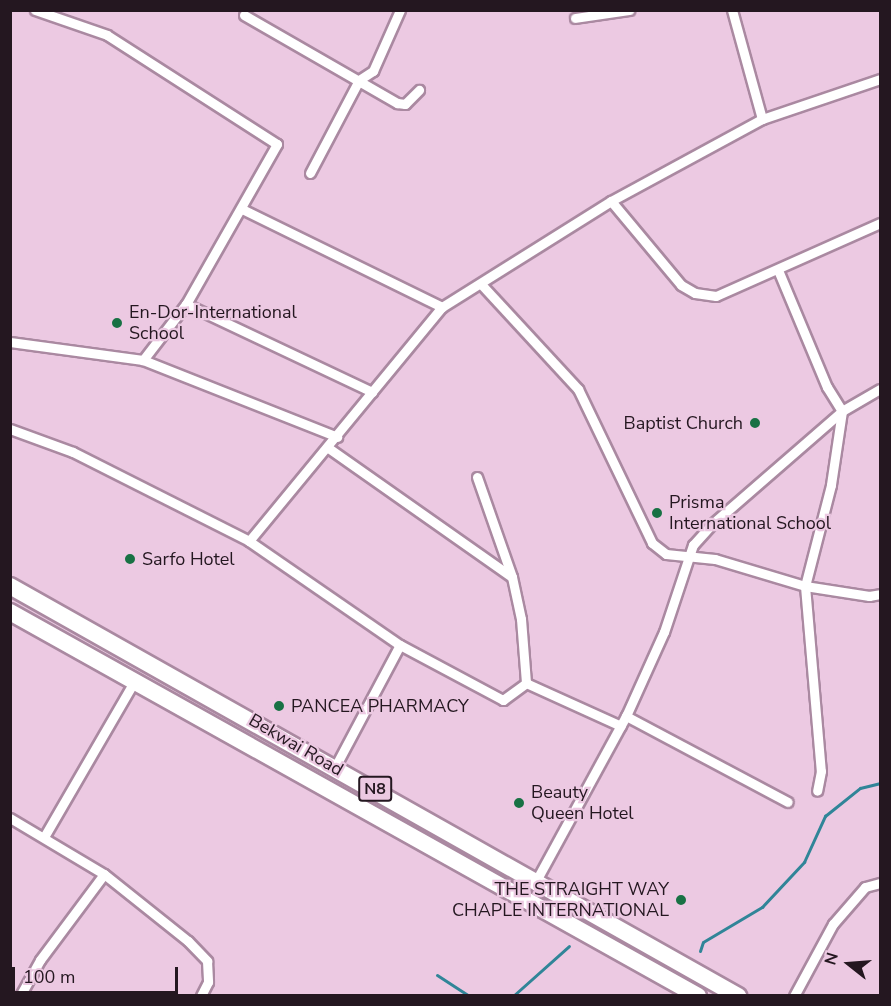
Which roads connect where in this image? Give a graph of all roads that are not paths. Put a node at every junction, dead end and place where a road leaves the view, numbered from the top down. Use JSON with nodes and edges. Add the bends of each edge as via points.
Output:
{"nodes":[{"id":1,"x":35,"y":10,"type":"edge"},
{"id":2,"x":400,"y":10,"type":"edge"},
{"id":3,"x":629,"y":10,"type":"edge"},
{"id":4,"x":732,"y":10,"type":"edge"},
{"id":5,"x":623,"y":11,"type":"edge"},
{"id":6,"x":244,"y":15,"type":"dead end"},
{"id":7,"x":575,"y":18,"type":"dead end"},
{"id":8,"x":880,"y":79,"type":"edge"},
{"id":9,"x":359,"y":80,"type":"junction"},
{"id":10,"x":419,"y":90,"type":"dead end"},
{"id":11,"x":762,"y":119,"type":"junction"},
{"id":12,"x":310,"y":173,"type":"dead end"},
{"id":13,"x":611,"y":201,"type":"junction"},
{"id":14,"x":242,"y":209,"type":"junction"},
{"id":15,"x":880,"y":223,"type":"edge"},
{"id":16,"x":778,"y":270,"type":"junction"},
{"id":17,"x":481,"y":284,"type":"junction"},
{"id":18,"x":186,"y":304,"type":"junction"},
{"id":19,"x":442,"y":307,"type":"junction"},
{"id":20,"x":10,"y":342,"type":"edge"},
{"id":21,"x":143,"y":360,"type":"junction"},
{"id":22,"x":880,"y":389,"type":"edge"},
{"id":23,"x":372,"y":393,"type":"junction"},
{"id":24,"x":842,"y":411,"type":"junction"},
{"id":25,"x":10,"y":429,"type":"edge"},
{"id":26,"x":337,"y":437,"type":"junction"},
{"id":27,"x":327,"y":447,"type":"junction"},
{"id":28,"x":477,"y":477,"type":"dead end"},
{"id":29,"x":249,"y":541,"type":"junction"},
{"id":30,"x":689,"y":558,"type":"junction"},
{"id":31,"x":512,"y":578,"type":"junction"},
{"id":32,"x":10,"y":586,"type":"edge"},
{"id":33,"x":805,"y":586,"type":"junction"},
{"id":34,"x":880,"y":594,"type":"edge"},
{"id":35,"x":10,"y":612,"type":"edge"},
{"id":36,"x":400,"y":645,"type":"junction"},
{"id":37,"x":135,"y":680,"type":"junction"},
{"id":38,"x":526,"y":683,"type":"junction"},
{"id":39,"x":626,"y":716,"type":"junction"},
{"id":40,"x":621,"y":726,"type":"junction"},
{"id":41,"x":334,"y":767,"type":"junction"},
{"id":42,"x":817,"y":791,"type":"dead end"},
{"id":43,"x":788,"y":802,"type":"dead end"},
{"id":44,"x":10,"y":818,"type":"edge"},
{"id":45,"x":45,"y":837,"type":"junction"},
{"id":46,"x":104,"y":874,"type":"junction"},
{"id":47,"x":536,"y":881,"type":"junction"},
{"id":48,"x":880,"y":883,"type":"edge"},
{"id":49,"x":566,"y":898,"type":"junction"},
{"id":50,"x":555,"y":916,"type":"junction"},
{"id":51,"x":797,"y":994,"type":"edge"},
{"id":52,"x":20,"y":996,"type":"edge"},
{"id":53,"x":201,"y":996,"type":"edge"},
{"id":54,"x":698,"y":996,"type":"edge"},
{"id":55,"x":738,"y":996,"type":"edge"}],
"edges":[{"from":1,"to":14,"type":"street","via":[[107,35],[277,144]]},
{"from":2,"to":9,"type":"street","via":[[373,70]]},
{"from":3,"to":5,"type":"street"},
{"from":4,"to":11,"type":"street"},
{"from":5,"to":7,"type":"street"},
{"from":6,"to":9,"type":"street"},
{"from":8,"to":11,"type":"street"},
{"from":9,"to":10,"type":"street","via":[[401,105]]},
{"from":9,"to":12,"type":"street"},
{"from":11,"to":13,"type":"street"},
{"from":13,"to":16,"type":"street","via":[[687,290],[725,295]]},
{"from":13,"to":17,"type":"street"},
{"from":14,"to":18,"type":"street"},
{"from":14,"to":19,"type":"street"},
{"from":15,"to":16,"type":"street"},
{"from":16,"to":24,"type":"street","via":[[827,387]]},
{"from":17,"to":19,"type":"street"},
{"from":17,"to":30,"type":"street","via":[[578,389],[652,543],[666,554]]},
{"from":18,"to":21,"type":"street"},
{"from":18,"to":23,"type":"street"},
{"from":19,"to":23,"type":"street"},
{"from":20,"to":21,"type":"street"},
{"from":21,"to":26,"type":"street"},
{"from":22,"to":24,"type":"street"},
{"from":23,"to":26,"type":"street"},
{"from":24,"to":30,"type":"street","via":[[711,525],[693,545]]},
{"from":24,"to":33,"type":"street","via":[[831,486]]},
{"from":25,"to":29,"type":"street","via":[[65,448]]},
{"from":26,"to":27,"type":"street"},
{"from":27,"to":29,"type":"street"},
{"from":27,"to":31,"type":"street"},
{"from":28,"to":31,"type":"street"},
{"from":29,"to":36,"type":"street"},
{"from":30,"to":33,"type":"street","via":[[715,559]]},
{"from":30,"to":39,"type":"street","via":[[664,632]]},
{"from":31,"to":38,"type":"street","via":[[521,619]]},
{"from":32,"to":41,"type":"highway","name":"Bekwai Road","number":"N8"},
{"from":33,"to":34,"type":"street","via":[[869,596]]},
{"from":33,"to":42,"type":"street","via":[[822,771]]},
{"from":35,"to":37,"type":"highway","name":"Bekwai Road","number":"N8"},
{"from":36,"to":38,"type":"street","via":[[503,700]]},
{"from":36,"to":41,"type":"street"},
{"from":37,"to":45,"type":"street"},
{"from":37,"to":50,"type":"highway","name":"Bekwai Road","number":"N8"},
{"from":38,"to":40,"type":"street"},
{"from":39,"to":40,"type":"street"},
{"from":39,"to":43,"type":"street"},
{"from":40,"to":47,"type":"street"},
{"from":41,"to":47,"type":"highway","name":"Bekwai Road","number":"N8"},
{"from":44,"to":45,"type":"street"},
{"from":45,"to":46,"type":"street"},
{"from":46,"to":52,"type":"street","via":[[40,960]]},
{"from":46,"to":53,"type":"street","via":[[188,941],[207,961],[208,982]]},
{"from":47,"to":49,"type":"highway","name":"Bekwai Road","number":"N8"},
{"from":48,"to":51,"type":"street","via":[[865,887],[833,924]]},
{"from":49,"to":50,"type":"highway"},
{"from":49,"to":55,"type":"highway","name":"Bekwai Road","number":"N8"},
{"from":50,"to":54,"type":"highway","name":"Bekwai Road","number":"N8"}]}
